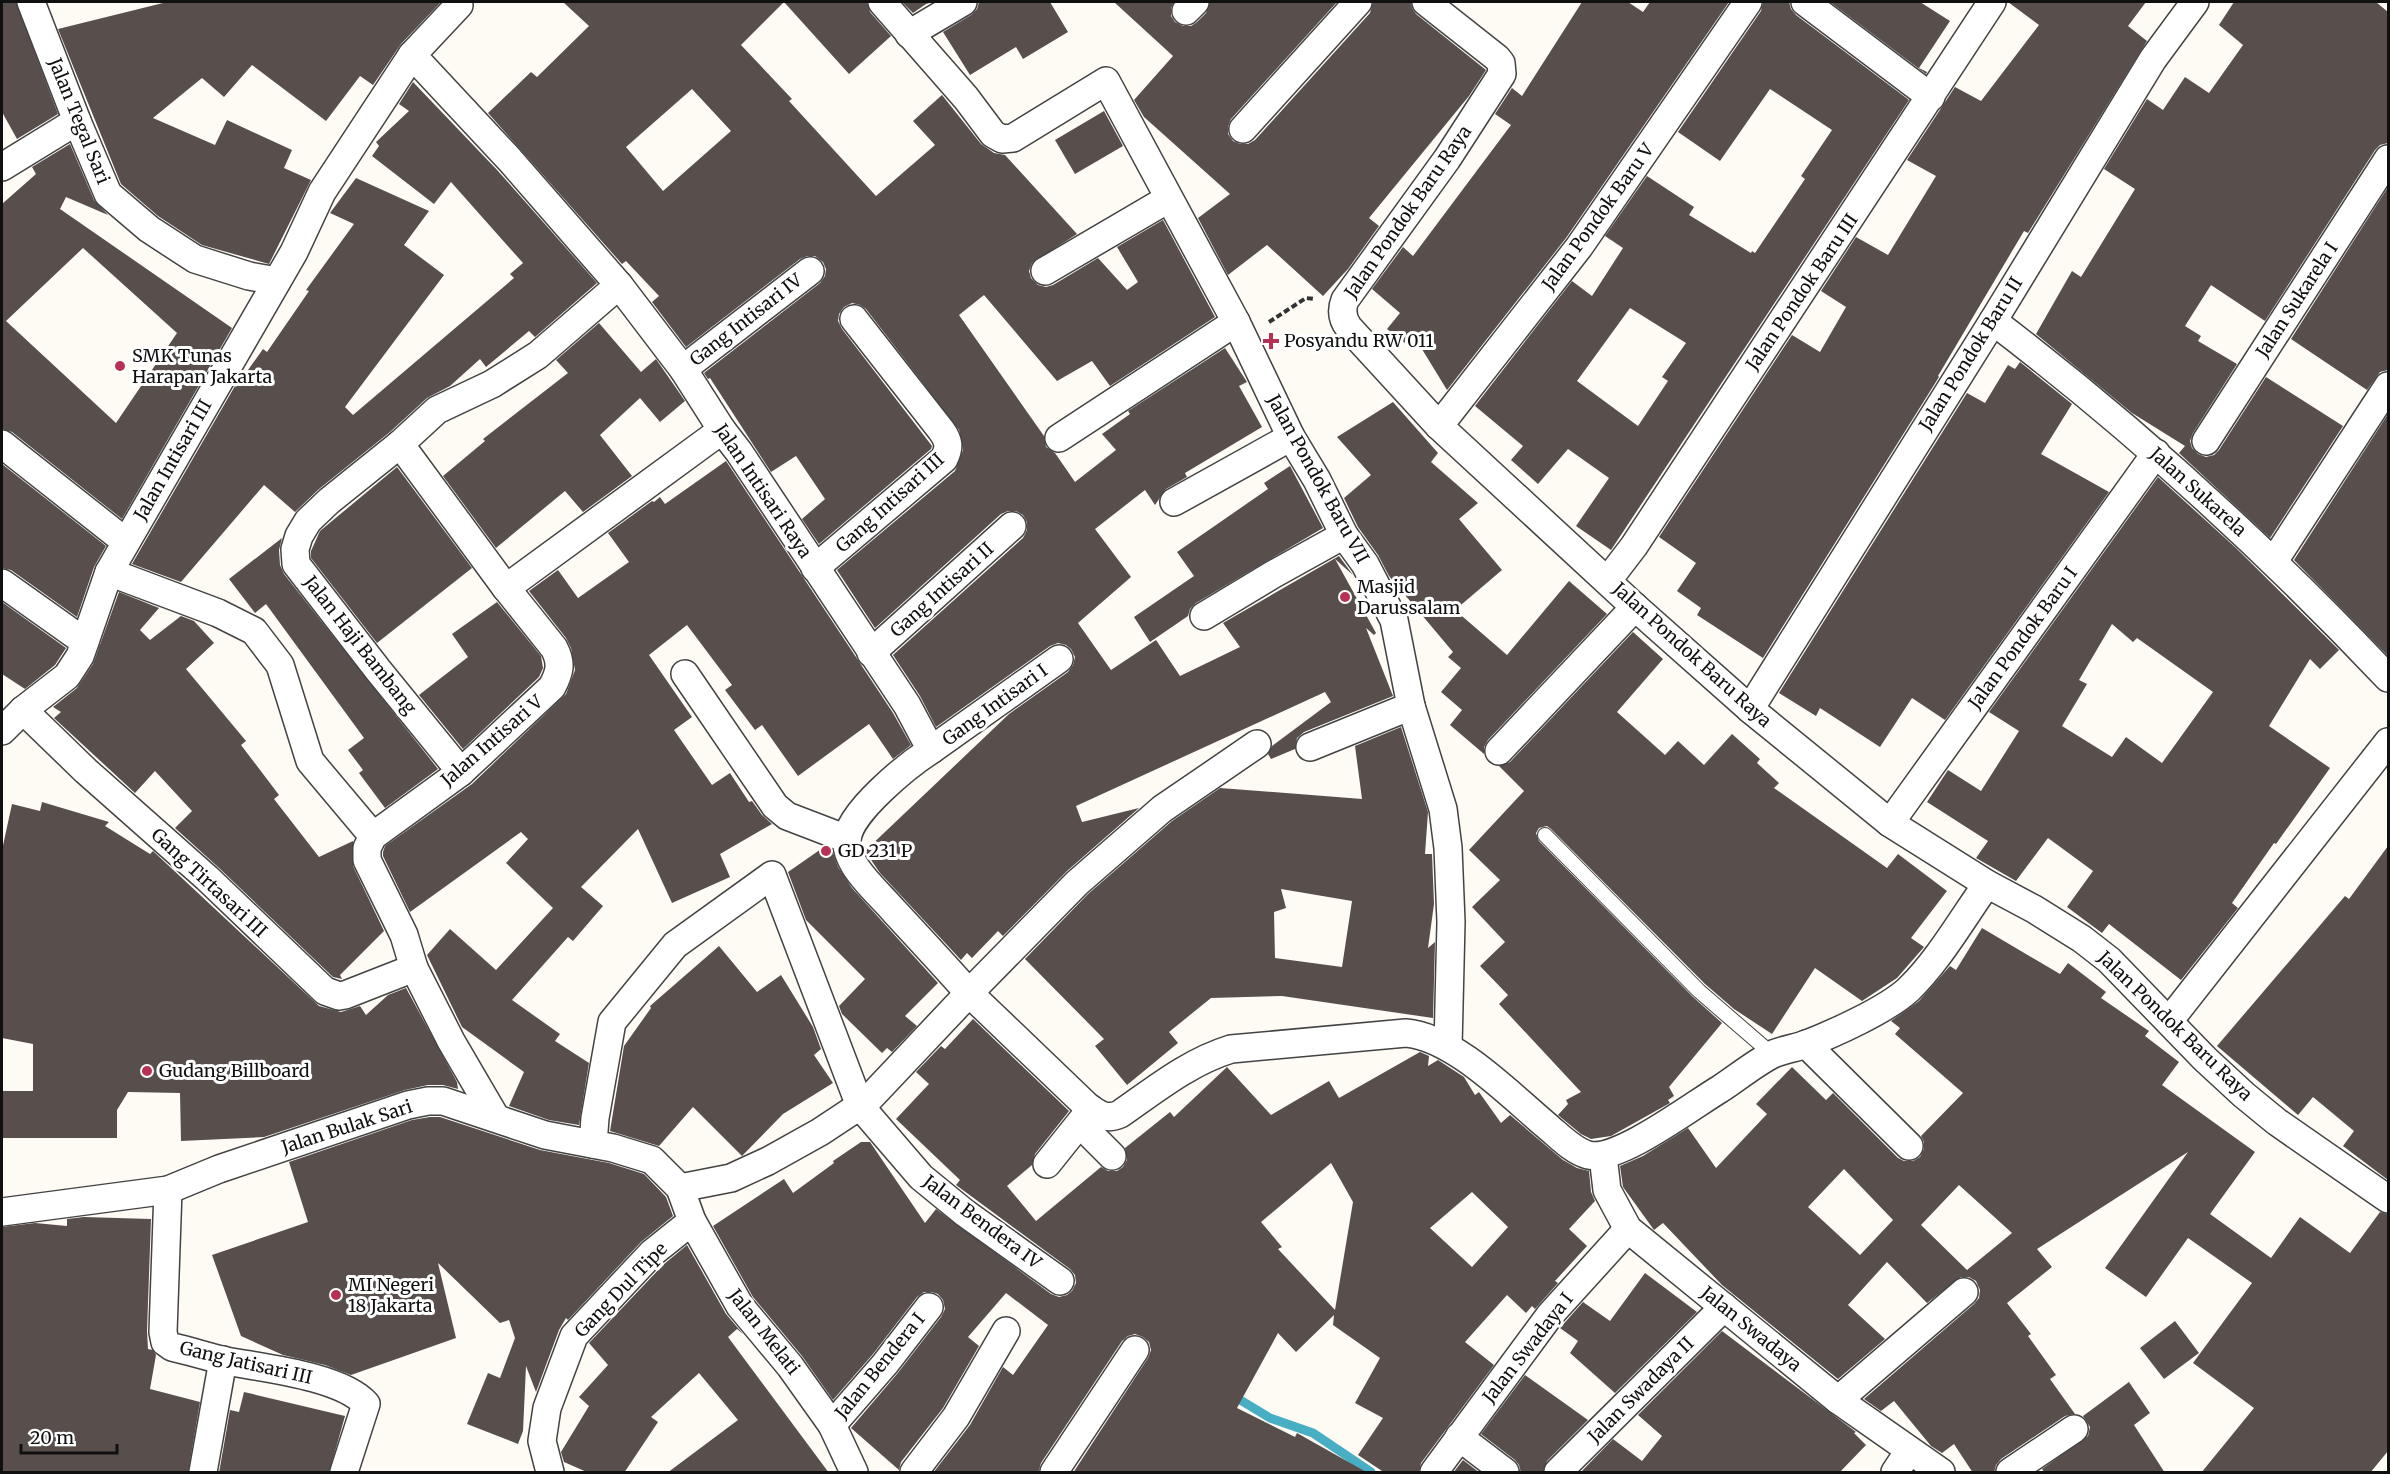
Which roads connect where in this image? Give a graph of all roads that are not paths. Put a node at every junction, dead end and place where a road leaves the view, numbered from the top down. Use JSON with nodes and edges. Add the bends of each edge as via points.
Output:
{"nodes":[{"id":1,"x":31,"y":2,"type":"edge"},
{"id":2,"x":882,"y":2,"type":"edge"},
{"id":3,"x":963,"y":2,"type":"edge"},
{"id":4,"x":1358,"y":2,"type":"edge"},
{"id":5,"x":1426,"y":2,"type":"edge"},
{"id":6,"x":1748,"y":2,"type":"edge"},
{"id":7,"x":1805,"y":2,"type":"edge"},
{"id":8,"x":1992,"y":2,"type":"edge"},
{"id":9,"x":2195,"y":2,"type":"edge"},
{"id":10,"x":459,"y":3,"type":"edge"},
{"id":11,"x":909,"y":34,"type":"junction"},
{"id":12,"x":412,"y":55,"type":"junction"},
{"id":13,"x":1931,"y":97,"type":"junction"},
{"id":14,"x":77,"y":121,"type":"junction"},
{"id":15,"x":1243,"y":129,"type":"dead end"},
{"id":16,"x":2388,"y":159,"type":"edge"},
{"id":17,"x":2,"y":167,"type":"edge"},
{"id":18,"x":1168,"y":199,"type":"junction"},
{"id":19,"x":810,"y":271,"type":"dead end"},
{"id":20,"x":1045,"y":271,"type":"dead end"},
{"id":21,"x":277,"y":281,"type":"junction"},
{"id":22,"x":619,"y":285,"type":"junction"},
{"id":23,"x":854,"y":319,"type":"dead end"},
{"id":24,"x":1993,"y":321,"type":"junction"},
{"id":25,"x":1236,"y":322,"type":"junction"},
{"id":26,"x":683,"y":369,"type":"junction"},
{"id":27,"x":2388,"y":386,"type":"edge"},
{"id":28,"x":1439,"y":426,"type":"junction"},
{"id":29,"x":722,"y":430,"type":"junction"},
{"id":30,"x":1291,"y":437,"type":"junction"},
{"id":31,"x":1059,"y":438,"type":"dead end"},
{"id":32,"x":2206,"y":441,"type":"dead end"},
{"id":33,"x":2,"y":444,"type":"edge"},
{"id":34,"x":400,"y":444,"type":"junction"},
{"id":35,"x":2156,"y":453,"type":"junction"},
{"id":36,"x":1174,"y":502,"type":"dead end"},
{"id":37,"x":1012,"y":526,"type":"dead end"},
{"id":38,"x":1344,"y":535,"type":"junction"},
{"id":39,"x":126,"y":542,"type":"junction"},
{"id":40,"x":2274,"y":561,"type":"junction"},
{"id":41,"x":815,"y":568,"type":"junction"},
{"id":42,"x":109,"y":572,"type":"junction"},
{"id":43,"x":1608,"y":580,"type":"junction"},
{"id":44,"x":2,"y":583,"type":"edge"},
{"id":45,"x":506,"y":588,"type":"junction"},
{"id":46,"x":1635,"y":607,"type":"junction"},
{"id":47,"x":1204,"y":616,"type":"dead end"},
{"id":48,"x":85,"y":642,"type":"junction"},
{"id":49,"x":871,"y":653,"type":"junction"},
{"id":50,"x":1059,"y":659,"type":"dead end"},
{"id":51,"x":685,"y":674,"type":"dead end"},
{"id":52,"x":2388,"y":678,"type":"edge"},
{"id":53,"x":1411,"y":706,"type":"junction"},
{"id":54,"x":1750,"y":709,"type":"junction"},
{"id":55,"x":23,"y":710,"type":"junction"},
{"id":56,"x":2,"y":731,"type":"edge"},
{"id":57,"x":2388,"y":742,"type":"edge"},
{"id":58,"x":1257,"y":744,"type":"dead end"},
{"id":59,"x":1310,"y":747,"type":"dead end"},
{"id":60,"x":931,"y":750,"type":"junction"},
{"id":61,"x":1499,"y":751,"type":"dead end"},
{"id":62,"x":461,"y":772,"type":"junction"},
{"id":63,"x":1890,"y":823,"type":"junction"},
{"id":64,"x":1545,"y":835,"type":"dead end"},
{"id":65,"x":373,"y":836,"type":"junction"},
{"id":66,"x":847,"y":839,"type":"junction"},
{"id":67,"x":1987,"y":884,"type":"junction"},
{"id":68,"x":414,"y":968,"type":"junction"},
{"id":69,"x":969,"y":993,"type":"junction"},
{"id":70,"x":2169,"y":1021,"type":"junction"},
{"id":71,"x":1806,"y":1044,"type":"junction"},
{"id":72,"x":1448,"y":1047,"type":"junction"},
{"id":73,"x":1773,"y":1054,"type":"junction"},
{"id":74,"x":869,"y":1098,"type":"junction"},
{"id":75,"x":1085,"y":1117,"type":"junction"},
{"id":76,"x":496,"y":1118,"type":"junction"},
{"id":77,"x":593,"y":1144,"type":"junction"},
{"id":78,"x":1909,"y":1146,"type":"dead end"},
{"id":79,"x":1112,"y":1156,"type":"dead end"},
{"id":80,"x":1603,"y":1156,"type":"junction"},
{"id":81,"x":1047,"y":1164,"type":"dead end"},
{"id":82,"x":680,"y":1188,"type":"junction"},
{"id":83,"x":168,"y":1190,"type":"junction"},
{"id":84,"x":2388,"y":1199,"type":"edge"},
{"id":85,"x":2,"y":1212,"type":"edge"},
{"id":86,"x":692,"y":1221,"type":"junction"},
{"id":87,"x":1628,"y":1229,"type":"junction"},
{"id":88,"x":1060,"y":1281,"type":"dead end"},
{"id":89,"x":1964,"y":1292,"type":"dead end"},
{"id":90,"x":1724,"y":1306,"type":"junction"},
{"id":91,"x":928,"y":1307,"type":"dead end"},
{"id":92,"x":1006,"y":1331,"type":"dead end"},
{"id":93,"x":1135,"y":1350,"type":"dead end"},
{"id":94,"x":223,"y":1360,"type":"junction"},
{"id":95,"x":1838,"y":1400,"type":"junction"},
{"id":96,"x":832,"y":1425,"type":"junction"},
{"id":97,"x":2074,"y":1429,"type":"dead end"},
{"id":98,"x":1459,"y":1437,"type":"junction"},
{"id":99,"x":1902,"y":1462,"type":"edge"},
{"id":100,"x":1057,"y":1471,"type":"edge"},
{"id":101,"x":203,"y":1473,"type":"edge"},
{"id":102,"x":344,"y":1473,"type":"edge"},
{"id":103,"x":550,"y":1473,"type":"edge"},
{"id":104,"x":854,"y":1473,"type":"edge"},
{"id":105,"x":914,"y":1473,"type":"edge"},
{"id":106,"x":1434,"y":1473,"type":"edge"},
{"id":107,"x":1505,"y":1473,"type":"edge"},
{"id":108,"x":1558,"y":1473,"type":"edge"},
{"id":109,"x":1941,"y":1473,"type":"edge"},
{"id":110,"x":2010,"y":1473,"type":"edge"}],
"edges":[{"from":1,"to":14,"type":"street","name":"Jalan Tegal Sari"},
{"from":2,"to":11,"type":"street"},
{"from":3,"to":11,"type":"street"},
{"from":4,"to":15,"type":"street"},
{"from":5,"to":28,"type":"street","name":"Jalan Pondok Baru Raya","via":[[1497,58],[1502,74],[1447,159],[1356,282],[1342,313],[1349,328]]},
{"from":6,"to":28,"type":"street","name":"Jalan Pondok Baru V","via":[[1579,247]]},
{"from":7,"to":13,"type":"street"},
{"from":8,"to":13,"type":"street","name":"Jalan Pondok Baru III"},
{"from":9,"to":24,"type":"street","name":"Jalan Pondok Baru II","via":[[2153,59]]},
{"from":10,"to":12,"type":"street"},
{"from":11,"to":18,"type":"street","name":"Jalan Pondok Baru VII","via":[[993,134],[1002,139],[1013,138],[1106,81]]},
{"from":12,"to":21,"type":"street","name":"Jalan Intisari III","via":[[322,192]]},
{"from":12,"to":22,"type":"street","name":"Jalan Intisari Raya"},
{"from":13,"to":43,"type":"street","name":"Jalan Pondok Baru III"},
{"from":14,"to":17,"type":"street"},
{"from":14,"to":21,"type":"street","name":"Jalan Tegal Sari","via":[[108,194],[128,213],[195,259]]},
{"from":16,"to":32,"type":"street","name":"Jalan Sukarela I"},
{"from":18,"to":20,"type":"street"},
{"from":18,"to":25,"type":"street","name":"Jalan Pondok Baru VII"},
{"from":19,"to":26,"type":"street","name":"Gang Intisari IV"},
{"from":21,"to":39,"type":"street","name":"Jalan Intisari III"},
{"from":22,"to":26,"type":"street","name":"Jalan Intisari Raya"},
{"from":22,"to":34,"type":"street","name":"Jalan Haji Bambang","via":[[538,355],[492,384],[437,410]]},
{"from":23,"to":41,"type":"street","name":"Gang Intisari III","via":[[941,430],[949,446],[944,459]]},
{"from":24,"to":35,"type":"street","name":"Jalan Sukarela"},
{"from":24,"to":54,"type":"street","name":"Jalan Pondok Baru II"},
{"from":25,"to":30,"type":"street","name":"Jalan Pondok Baru VII"},
{"from":25,"to":31,"type":"street"},
{"from":26,"to":29,"type":"street","name":"Jalan Intisari Raya"},
{"from":27,"to":40,"type":"street"},
{"from":28,"to":43,"type":"street","name":"Jalan Pondok Baru Raya"},
{"from":29,"to":41,"type":"street","name":"Jalan Intisari Raya"},
{"from":29,"to":45,"type":"street"},
{"from":30,"to":36,"type":"street"},
{"from":30,"to":38,"type":"street","name":"Jalan Pondok Baru VII"},
{"from":33,"to":39,"type":"street"},
{"from":34,"to":45,"type":"street"},
{"from":34,"to":62,"type":"street","name":"Jalan Haji Bambang","via":[[308,521],[295,549],[296,564]]},
{"from":35,"to":40,"type":"street","name":"Jalan Sukarela"},
{"from":35,"to":63,"type":"street","name":"Jalan Pondok Baru I"},
{"from":37,"to":49,"type":"street","name":"Gang Intisari II"},
{"from":38,"to":47,"type":"street"},
{"from":38,"to":53,"type":"street","name":"Jalan Pondok Baru VII","via":[[1365,564],[1394,620]]},
{"from":39,"to":42,"type":"street","name":"Jalan Intisari III"},
{"from":40,"to":52,"type":"street","name":"Jalan Sukarela"},
{"from":41,"to":49,"type":"street","name":"Jalan Intisari Raya"},
{"from":42,"to":48,"type":"street","name":"Jalan Intisari III"},
{"from":42,"to":65,"type":"street","via":[[218,613],[254,631],[280,665],[310,761]]},
{"from":43,"to":46,"type":"street","name":"Jalan Pondok Baru Raya"},
{"from":44,"to":48,"type":"street"},
{"from":45,"to":62,"type":"street","name":"Jalan Intisari V","via":[[554,648],[559,657],[559,675],[552,687]]},
{"from":46,"to":54,"type":"street","name":"Jalan Pondok Baru Raya"},
{"from":46,"to":61,"type":"street"},
{"from":48,"to":55,"type":"street","name":"Jalan Intisari III","via":[[67,676]]},
{"from":49,"to":60,"type":"street","name":"Jalan Intisari Raya","via":[[907,705]]},
{"from":50,"to":60,"type":"street","name":"Gang Intisari I"},
{"from":51,"to":66,"type":"street","via":[[775,806],[787,816]]},
{"from":53,"to":59,"type":"street"},
{"from":53,"to":72,"type":"street","name":"Jalan Pondok Baru VII","via":[[1443,809],[1448,848]]},
{"from":54,"to":63,"type":"street","name":"Jalan Pondok Baru Raya"},
{"from":55,"to":56,"type":"street","name":"Jalan Intisari III"},
{"from":55,"to":68,"type":"street","name":"Gang Tirtasari III","via":[[325,991],[339,996],[352,993]]},
{"from":57,"to":70,"type":"street"},
{"from":58,"to":69,"type":"street","via":[[1154,816],[1077,883]]},
{"from":60,"to":66,"type":"street","via":[[894,777],[855,820]]},
{"from":62,"to":65,"type":"street","name":"Jalan Intisari V"},
{"from":63,"to":67,"type":"street","name":"Jalan Pondok Baru Raya"},
{"from":64,"to":73,"type":"lane","via":[[1699,991]]},
{"from":65,"to":68,"type":"street","via":[[367,860],[404,935]]},
{"from":66,"to":69,"type":"street","via":[[855,867]]},
{"from":67,"to":70,"type":"street","name":"Jalan Pondok Baru Raya","via":[[2082,939],[2109,960]]},
{"from":67,"to":71,"type":"street","via":[[1935,958],[1907,990],[1877,1010]]},
{"from":68,"to":76,"type":"street"},
{"from":69,"to":74,"type":"street"},
{"from":69,"to":75,"type":"street"},
{"from":70,"to":84,"type":"street","name":"Jalan Pondok Baru Raya","via":[[2269,1116]]},
{"from":71,"to":73,"type":"street"},
{"from":71,"to":78,"type":"street"},
{"from":72,"to":75,"type":"street","via":[[1421,1034],[1406,1033],[1231,1049],[1183,1069],[1114,1117]]},
{"from":72,"to":80,"type":"street","via":[[1567,1143],[1589,1155]]},
{"from":73,"to":80,"type":"street","via":[[1631,1144]]},
{"from":74,"to":77,"type":"street","name":"Jalan Bendera IV","via":[[772,875],[675,945],[612,1022]]},
{"from":74,"to":82,"type":"street","via":[[768,1161],[731,1178]]},
{"from":74,"to":88,"type":"street","name":"Jalan Bendera IV","via":[[921,1178]]},
{"from":75,"to":79,"type":"street"},
{"from":75,"to":81,"type":"street"},
{"from":76,"to":77,"type":"street","name":"Jalan Bulak Sari","via":[[544,1135]]},
{"from":76,"to":83,"type":"street","name":"Jalan Bulak Sari","via":[[443,1101],[408,1105]]},
{"from":77,"to":82,"type":"street","name":"Jalan Bulak Sari","via":[[652,1160]]},
{"from":80,"to":87,"type":"street","name":"Jalan Swadaya","via":[[1607,1190]]},
{"from":82,"to":86,"type":"street","name":"Jalan Melati"},
{"from":83,"to":85,"type":"street","name":"Jalan Bulak Sari"},
{"from":83,"to":94,"type":"street","name":"Gang Jatisari III","via":[[165,1342]]},
{"from":86,"to":96,"type":"street","name":"Jalan Melati","via":[[740,1306]]},
{"from":86,"to":103,"type":"street","name":"Gang Dul Tipe","via":[[652,1253],[574,1336],[547,1408],[542,1441]]},
{"from":87,"to":90,"type":"street","name":"Jalan Swadaya"},
{"from":87,"to":98,"type":"street","name":"Jalan Swadaya I","via":[[1550,1315]]},
{"from":89,"to":95,"type":"street"},
{"from":90,"to":95,"type":"street","name":"Jalan Swadaya"},
{"from":90,"to":108,"type":"street","name":"Jalan Swadaya II"},
{"from":91,"to":96,"type":"street","name":"Jalan Bendera I"},
{"from":92,"to":105,"type":"street","via":[[956,1417]]},
{"from":93,"to":100,"type":"street"},
{"from":94,"to":101,"type":"street"},
{"from":94,"to":102,"type":"street","name":"Gang Jatisari III","via":[[324,1381],[361,1398],[366,1404]]},
{"from":95,"to":99,"type":"street","name":"Jalan Swadaya"},
{"from":96,"to":104,"type":"street","name":"Jalan Melati"},
{"from":97,"to":110,"type":"street"},
{"from":98,"to":106,"type":"street","name":"Jalan Swadaya I"},
{"from":98,"to":107,"type":"street"},
{"from":99,"to":109,"type":"street","name":"Jalan Swadaya"}]}
